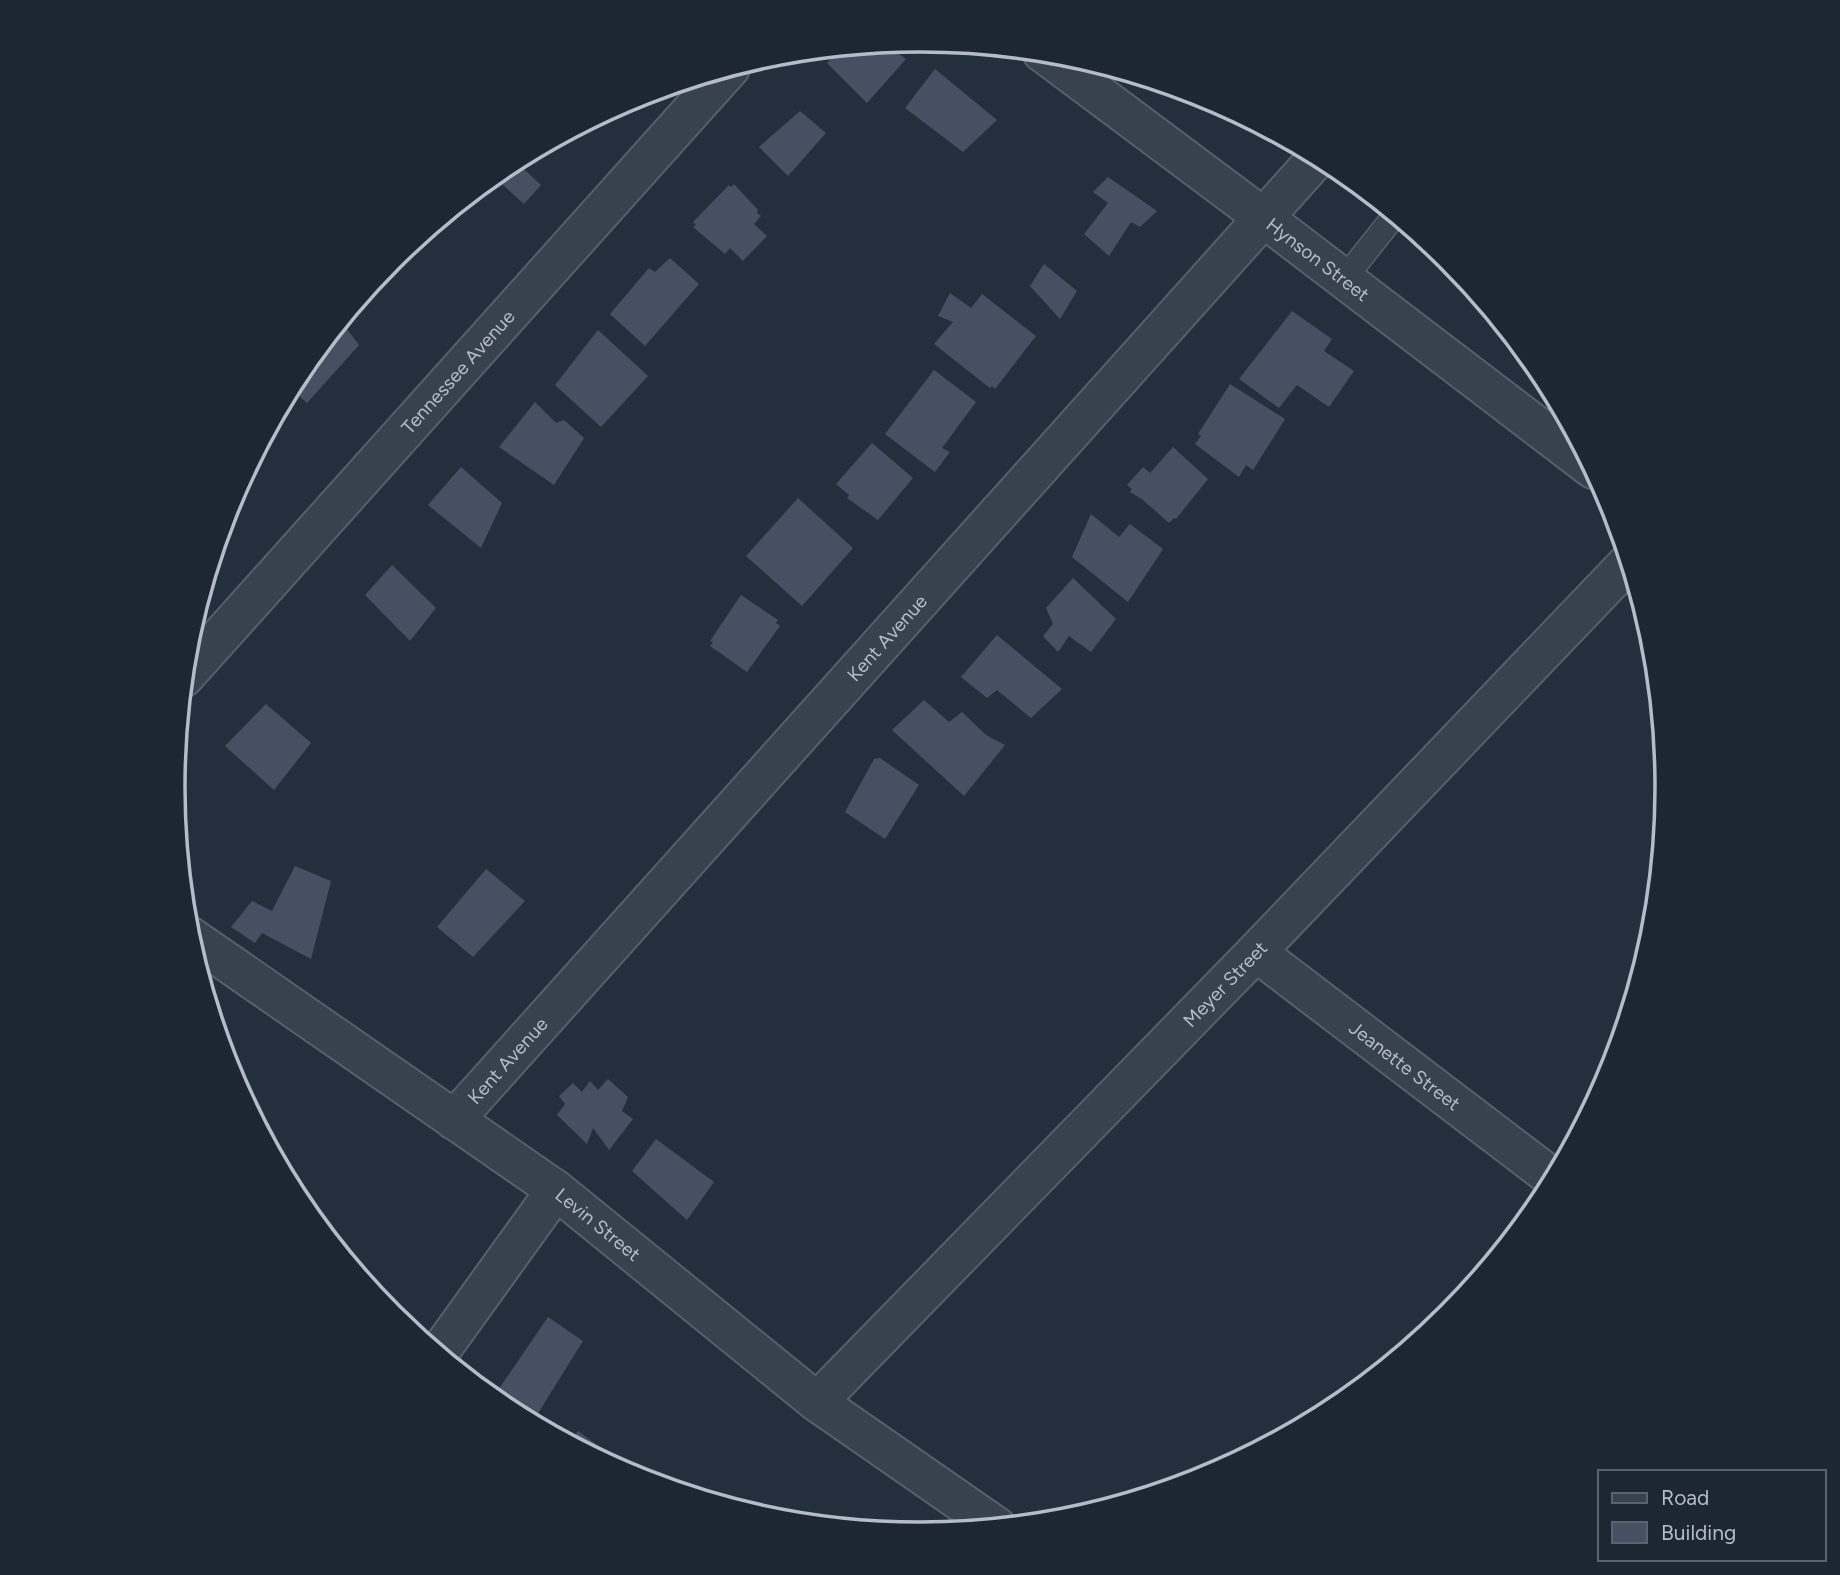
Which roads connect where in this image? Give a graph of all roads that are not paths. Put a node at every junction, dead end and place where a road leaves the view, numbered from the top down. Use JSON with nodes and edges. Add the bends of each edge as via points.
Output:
{"nodes":[{"id":1,"x":1062,"y":67,"type":"edge"},
{"id":2,"x":718,"y":82,"type":"edge"},
{"id":3,"x":1311,"y":165,"type":"edge"},
{"id":4,"x":1264,"y":218,"type":"junction"},
{"id":5,"x":1389,"y":222,"type":"edge"},
{"id":6,"x":1344,"y":279,"type":"junction"},
{"id":7,"x":1576,"y":456,"type":"edge"},
{"id":8,"x":1622,"y":570,"type":"edge"},
{"id":9,"x":196,"y":664,"type":"edge"},
{"id":10,"x":202,"y":945,"type":"edge"},
{"id":11,"x":1256,"y":952,"type":"junction"},
{"id":12,"x":454,"y":1120,"type":"junction"},
{"id":13,"x":1545,"y":1173,"type":"edge"},
{"id":14,"x":555,"y":1190,"type":"junction"},
{"id":15,"x":443,"y":1347,"type":"edge"},
{"id":16,"x":817,"y":1402,"type":"junction"},
{"id":17,"x":986,"y":1519,"type":"edge"}],
"edges":[{"from":1,"to":4,"type":"street","name":"Hynson Street"},
{"from":2,"to":9,"type":"street","name":"Tennessee Avenue"},
{"from":3,"to":4,"type":"street","name":"Kent Avenue"},
{"from":4,"to":6,"type":"street","name":"Hynson Street"},
{"from":4,"to":12,"type":"street","name":"Kent Avenue"},
{"from":5,"to":6,"type":"lane"},
{"from":6,"to":7,"type":"street","name":"Hynson Street"},
{"from":8,"to":11,"type":"street","name":"Meyer Street"},
{"from":10,"to":12,"type":"street","name":"Levin Street"},
{"from":11,"to":13,"type":"street","name":"Jeanette Street"},
{"from":11,"to":16,"type":"street","name":"Meyer Street"},
{"from":12,"to":14,"type":"street","name":"Levin Street"},
{"from":14,"to":15,"type":"street"},
{"from":14,"to":16,"type":"street","name":"Levin Street"},
{"from":16,"to":17,"type":"street","name":"Levin Street"}]}
